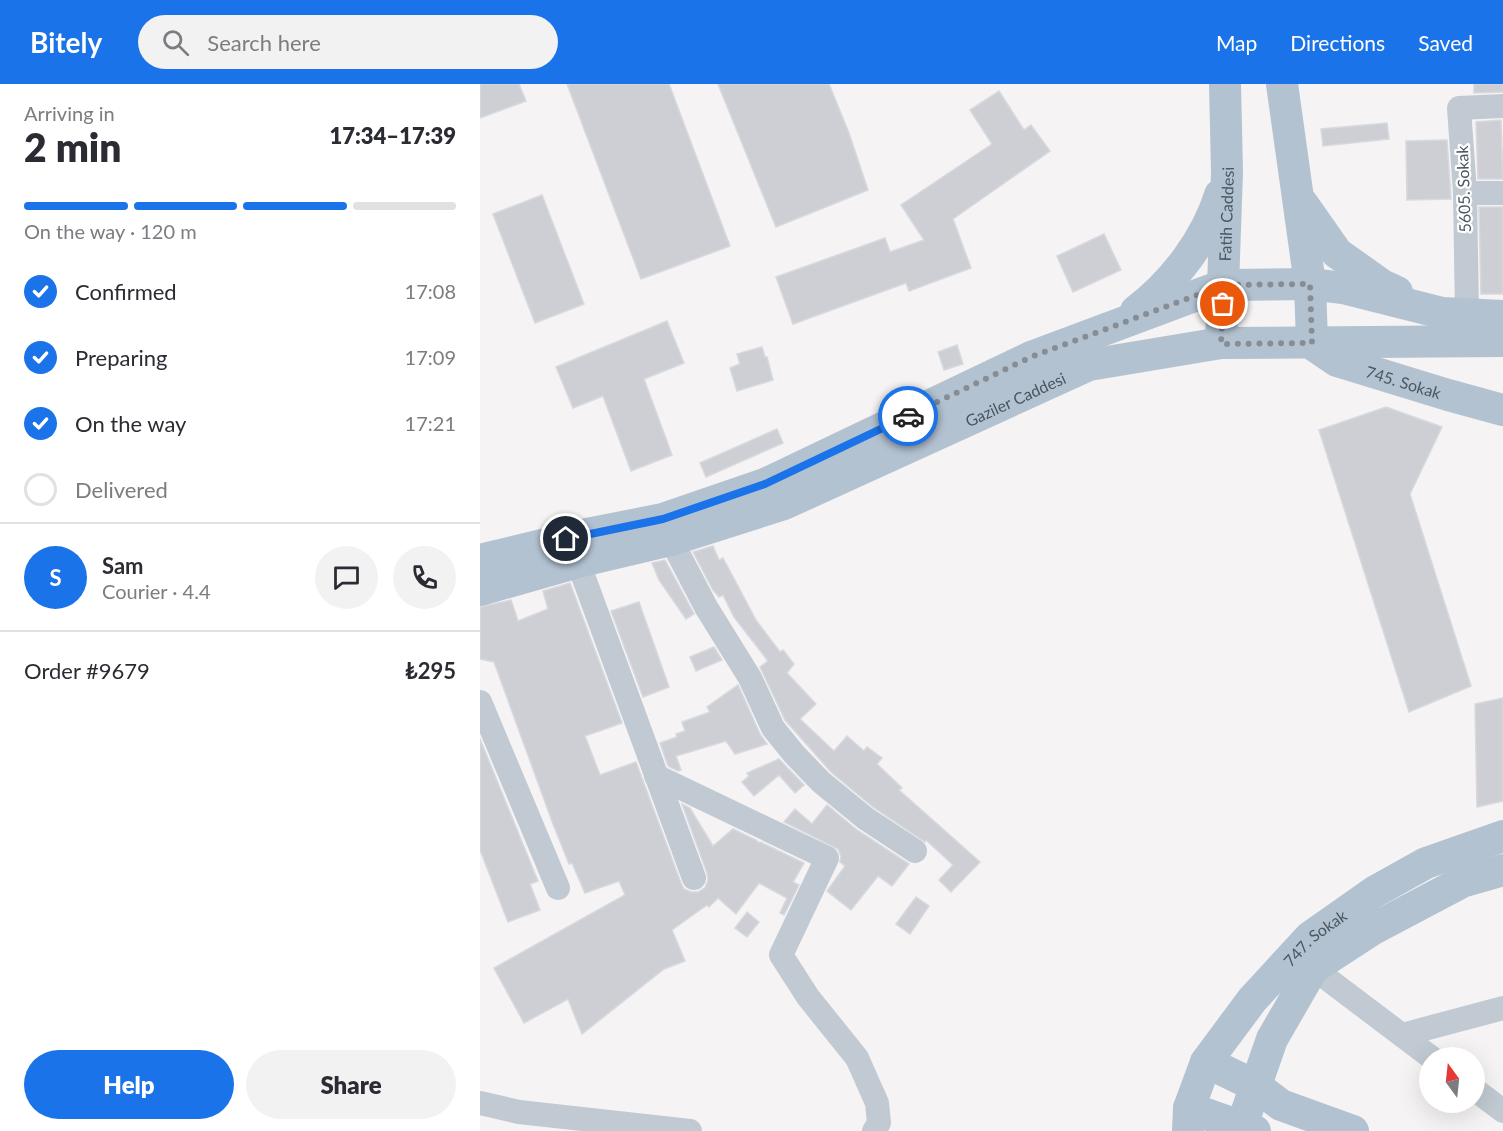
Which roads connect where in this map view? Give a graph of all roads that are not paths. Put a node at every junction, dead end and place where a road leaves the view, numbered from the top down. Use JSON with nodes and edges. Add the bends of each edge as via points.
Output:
{"nodes":[{"id":1,"x":1225,"y":84,"type":"edge"},
{"id":2,"x":1282,"y":84,"type":"edge"},
{"id":3,"x":1503,"y":106,"type":"edge"},
{"id":4,"x":1227,"y":172,"type":"junction"},
{"id":5,"x":1296,"y":192,"type":"junction"},
{"id":6,"x":1465,"y":193,"type":"junction"},
{"id":7,"x":1503,"y":193,"type":"edge"},
{"id":8,"x":1310,"y":284,"type":"junction"},
{"id":9,"x":1224,"y":285,"type":"junction"},
{"id":10,"x":1454,"y":314,"type":"junction"},
{"id":11,"x":1503,"y":316,"type":"edge"},
{"id":12,"x":1116,"y":326,"type":"junction"},
{"id":13,"x":1503,"y":341,"type":"edge"},
{"id":14,"x":1312,"y":343,"type":"junction"},
{"id":15,"x":1221,"y":344,"type":"junction"},
{"id":16,"x":1503,"y":410,"type":"edge"},
{"id":17,"x":671,"y":540,"type":"junction"},
{"id":18,"x":480,"y":560,"type":"edge"},
{"id":19,"x":578,"y":562,"type":"junction"},
{"id":20,"x":480,"y":590,"type":"edge"},
{"id":21,"x":480,"y":702,"type":"edge"},
{"id":22,"x":656,"y":776,"type":"junction"},
{"id":23,"x":1503,"y":836,"type":"edge"},
{"id":24,"x":915,"y":851,"type":"dead end"},
{"id":25,"x":1503,"y":870,"type":"edge"},
{"id":26,"x":694,"y":878,"type":"dead end"},
{"id":27,"x":558,"y":888,"type":"dead end"},
{"id":28,"x":1313,"y":968,"type":"junction"},
{"id":29,"x":1503,"y":1008,"type":"edge"},
{"id":30,"x":1402,"y":1035,"type":"junction"},
{"id":31,"x":1419,"y":1048,"type":"edge"},
{"id":32,"x":1206,"y":1062,"type":"junction"},
{"id":33,"x":1256,"y":1086,"type":"junction"},
{"id":34,"x":1485,"y":1097,"type":"edge"},
{"id":35,"x":480,"y":1102,"type":"edge"},
{"id":36,"x":1503,"y":1111,"type":"edge"},
{"id":37,"x":1189,"y":1119,"type":"edge"},
{"id":38,"x":1246,"y":1130,"type":"edge"},
{"id":39,"x":690,"y":1131,"type":"edge"},
{"id":40,"x":874,"y":1131,"type":"edge"},
{"id":41,"x":1353,"y":1131,"type":"edge"}],
"edges":[{"from":1,"to":4,"type":"main road","name":"Fatih Caddesi"},
{"from":2,"to":5,"type":"main road"},
{"from":3,"to":6,"type":"street","name":"5605. Sokak","via":[[1459,108]]},
{"from":4,"to":9,"type":"main road","name":"Fatih Caddesi"},
{"from":4,"to":12,"type":"main road","via":[[1202,236],[1182,265],[1141,307]]},
{"from":5,"to":8,"type":"main road"},
{"from":5,"to":10,"type":"main road","via":[[1337,253],[1382,285]]},
{"from":6,"to":7,"type":"street"},
{"from":6,"to":10,"type":"street","name":"5605. Sokak"},
{"from":8,"to":9,"type":"main road"},
{"from":8,"to":10,"type":"main road"},
{"from":8,"to":14,"type":"main road"},
{"from":9,"to":12,"type":"main road","name":"Gaziler Caddesi"},
{"from":9,"to":15,"type":"main road","name":"Fatih Caddesi"},
{"from":10,"to":11,"type":"main road"},
{"from":12,"to":18,"type":"main road","name":"Gaziler Caddesi","via":[[1031,357],[765,484],[663,519]]},
{"from":13,"to":14,"type":"main road","name":"Gaziler Caddesi"},
{"from":14,"to":15,"type":"main road","name":"Gaziler Caddesi"},
{"from":14,"to":16,"type":"main road","name":"745. Sokak","via":[[1337,361]]},
{"from":15,"to":17,"type":"main road","name":"Gaziler Caddesi","via":[[1089,365],[784,504]]},
{"from":17,"to":19,"type":"main road","name":"Gaziler Caddesi"},
{"from":17,"to":24,"type":"street","via":[[750,678],[773,728],[821,782]]},
{"from":19,"to":20,"type":"main road","name":"Gaziler Caddesi"},
{"from":19,"to":22,"type":"street"},
{"from":21,"to":27,"type":"street"},
{"from":22,"to":26,"type":"street"},
{"from":22,"to":40,"type":"street","via":[[827,858],[781,955],[808,997],[857,1058],[877,1103],[879,1123]]},
{"from":23,"to":32,"type":"main road","name":"747. Sokak","via":[[1426,863],[1374,892],[1310,937],[1252,1000]]},
{"from":25,"to":28,"type":"main road","name":"747. Sokak","via":[[1462,882],[1373,929]]},
{"from":28,"to":30,"type":"street"},
{"from":28,"to":33,"type":"main road","name":"747. Sokak","via":[[1272,1039]]},
{"from":29,"to":30,"type":"street"},
{"from":30,"to":31,"type":"street"},
{"from":32,"to":33,"type":"main road"},
{"from":32,"to":37,"type":"main road","name":"747. Sokak"},
{"from":33,"to":38,"type":"main road","name":"747. Sokak"},
{"from":33,"to":41,"type":"main road","via":[[1281,1105]]},
{"from":34,"to":36,"type":"street"},
{"from":35,"to":39,"type":"street","via":[[519,1112]]},
{"from":37,"to":38,"type":"main road"}]}
